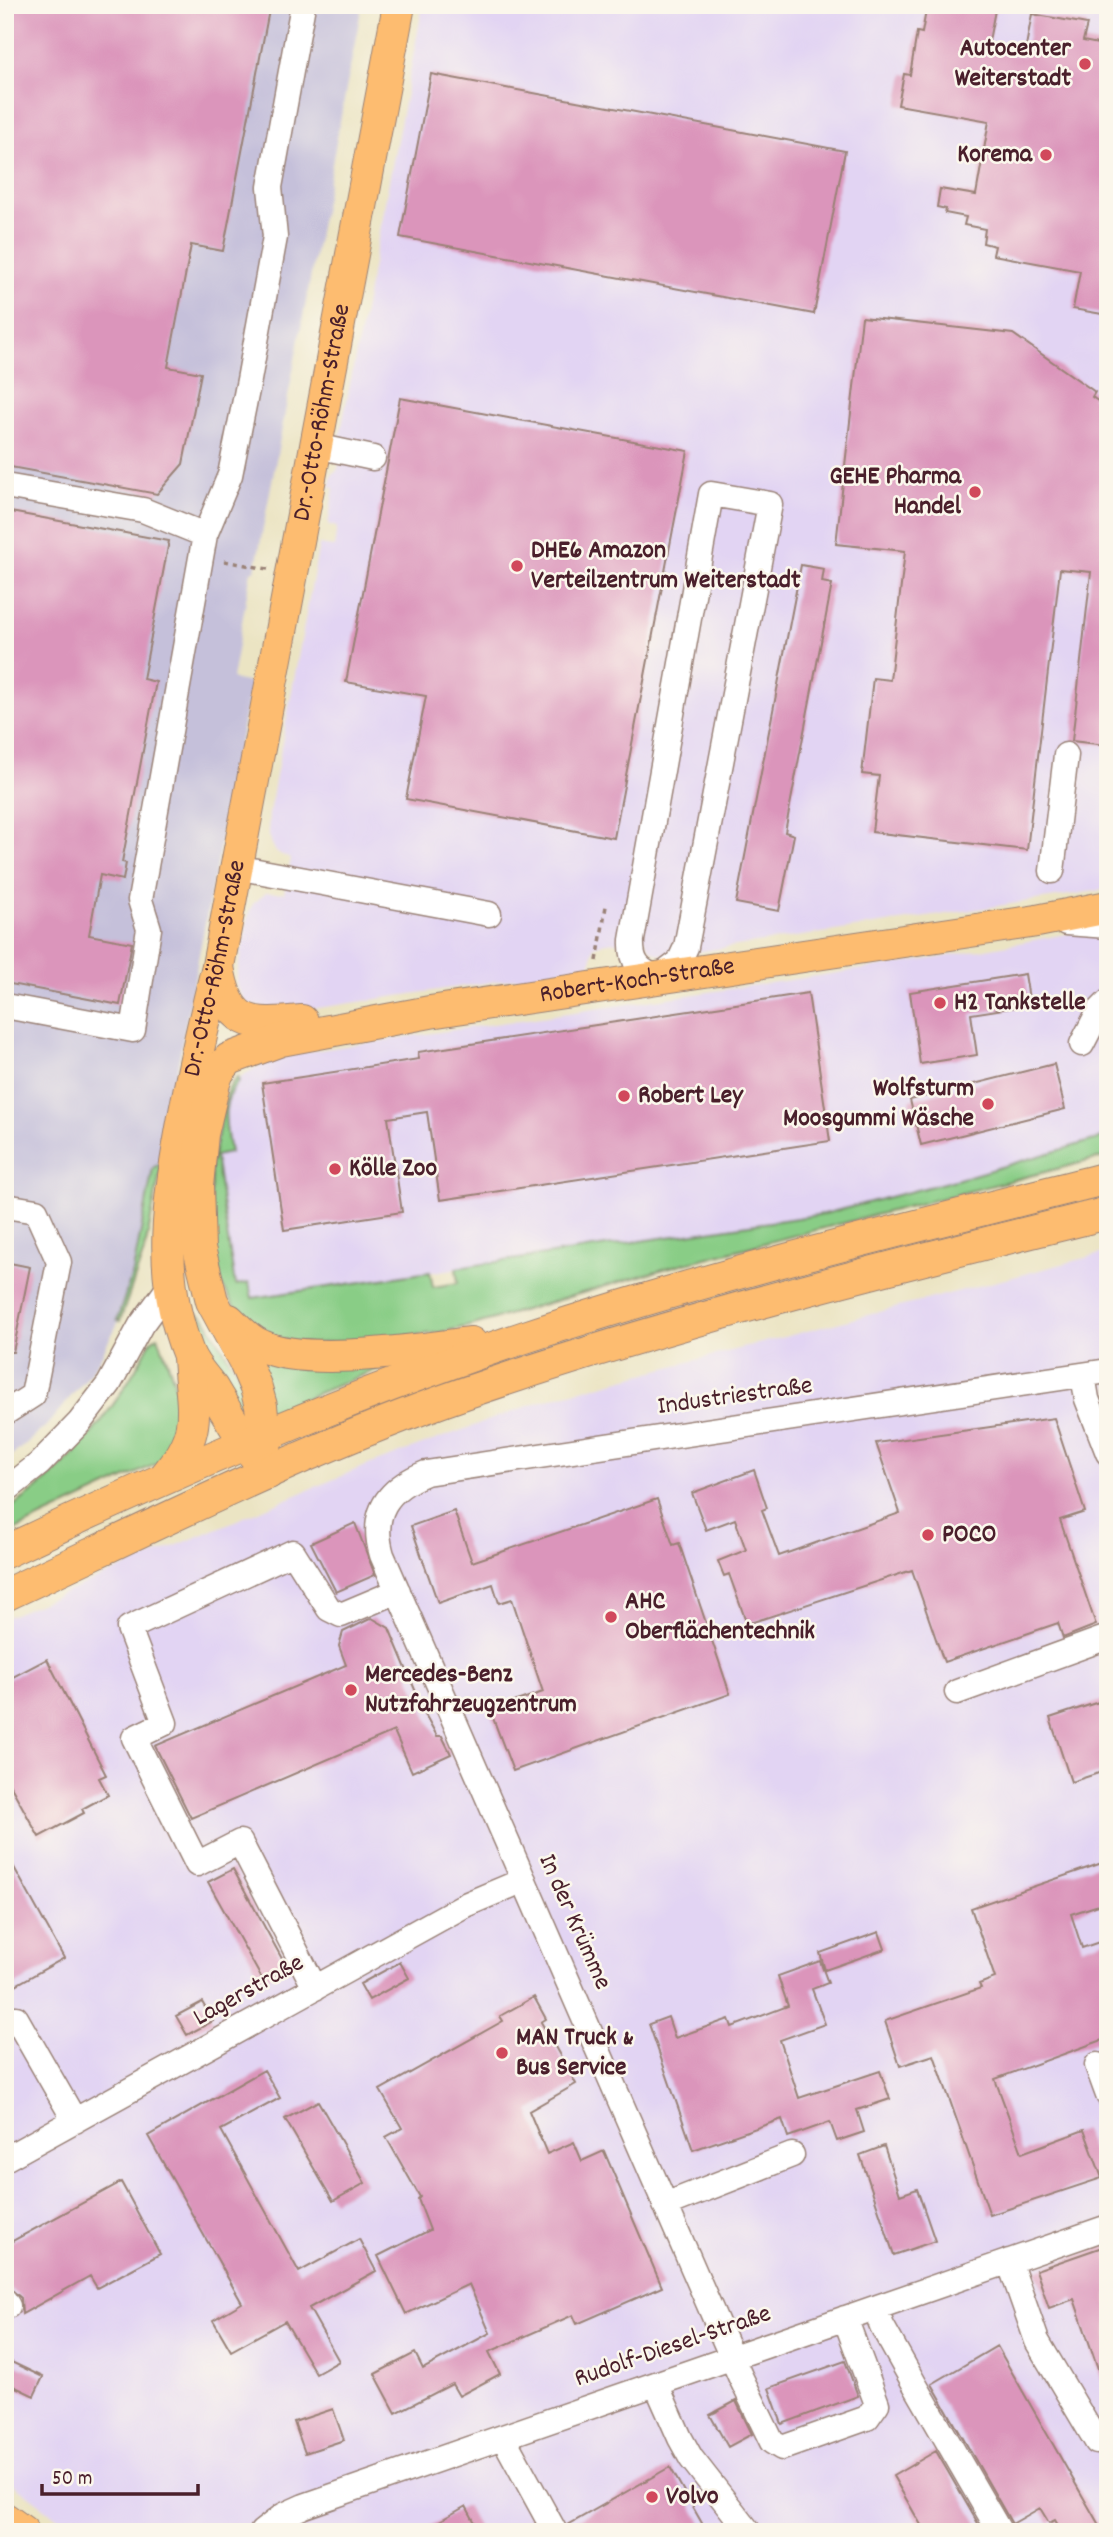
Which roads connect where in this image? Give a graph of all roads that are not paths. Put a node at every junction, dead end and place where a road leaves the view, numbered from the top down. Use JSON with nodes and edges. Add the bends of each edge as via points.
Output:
{"nodes":[{"id":1,"x":303,"y":5,"type":"edge"},
{"id":2,"x":399,"y":5,"type":"edge"},
{"id":3,"x":316,"y":446,"type":"junction"},
{"id":4,"x":373,"y":458,"type":"dead end"},
{"id":5,"x":5,"y":486,"type":"edge"},
{"id":6,"x":203,"y":546,"type":"junction"},
{"id":7,"x":1066,"y":755,"type":"dead end"},
{"id":8,"x":236,"y":867,"type":"junction"},
{"id":9,"x":1052,"y":871,"type":"dead end"},
{"id":10,"x":1108,"y":907,"type":"edge"},
{"id":11,"x":489,"y":914,"type":"dead end"},
{"id":12,"x":1037,"y":921,"type":"junction"},
{"id":13,"x":1108,"y":926,"type":"edge"},
{"id":14,"x":218,"y":966,"type":"junction"},
{"id":15,"x":659,"y":977,"type":"junction"},
{"id":16,"x":1108,"y":1002,"type":"edge"},
{"id":17,"x":5,"y":1006,"type":"edge"},
{"id":18,"x":430,"y":1012,"type":"junction"},
{"id":19,"x":1082,"y":1044,"type":"dead end"},
{"id":20,"x":239,"y":1054,"type":"joint"},
{"id":21,"x":1108,"y":1178,"type":"edge"},
{"id":22,"x":5,"y":1206,"type":"edge"},
{"id":23,"x":1108,"y":1213,"type":"edge"},
{"id":24,"x":169,"y":1287,"type":"junction"},
{"id":25,"x":212,"y":1301,"type":"junction"},
{"id":26,"x":524,"y":1338,"type":"junction"},
{"id":27,"x":189,"y":1357,"type":"junction"},
{"id":28,"x":1108,"y":1371,"type":"edge"},
{"id":29,"x":1083,"y":1375,"type":"junction"},
{"id":30,"x":5,"y":1413,"type":"edge"},
{"id":31,"x":254,"y":1438,"type":"junction"},
{"id":32,"x":1108,"y":1453,"type":"edge"},
{"id":33,"x":268,"y":1473,"type":"junction"},
{"id":34,"x":165,"y":1477,"type":"junction"},
{"id":35,"x":5,"y":1491,"type":"edge"},
{"id":36,"x":384,"y":1507,"type":"joint"},
{"id":37,"x":5,"y":1552,"type":"edge"},
{"id":38,"x":398,"y":1591,"type":"junction"},
{"id":39,"x":5,"y":1595,"type":"edge"},
{"id":40,"x":1108,"y":1637,"type":"edge"},
{"id":41,"x":957,"y":1692,"type":"dead end"},
{"id":42,"x":524,"y":1880,"type":"junction"},
{"id":43,"x":315,"y":1988,"type":"junction"},
{"id":44,"x":5,"y":2019,"type":"edge"},
{"id":45,"x":1097,"y":2065,"type":"dead end"},
{"id":46,"x":1108,"y":2095,"type":"edge"},
{"id":47,"x":75,"y":2121,"type":"junction"},
{"id":48,"x":792,"y":2155,"type":"dead end"},
{"id":49,"x":5,"y":2159,"type":"edge"},
{"id":50,"x":665,"y":2204,"type":"junction"},
{"id":51,"x":1108,"y":2227,"type":"edge"},
{"id":52,"x":1009,"y":2261,"type":"junction"},
{"id":53,"x":875,"y":2308,"type":"junction"},
{"id":54,"x":845,"y":2318,"type":"junction"},
{"id":55,"x":732,"y":2358,"type":"junction"},
{"id":56,"x":656,"y":2384,"type":"junction"},
{"id":57,"x":503,"y":2437,"type":"junction"},
{"id":58,"x":1104,"y":2447,"type":"edge"},
{"id":59,"x":5,"y":2519,"type":"edge"},
{"id":60,"x":23,"y":2532,"type":"edge"},
{"id":61,"x":262,"y":2532,"type":"edge"},
{"id":62,"x":555,"y":2532,"type":"edge"},
{"id":63,"x":749,"y":2532,"type":"edge"},
{"id":64,"x":1000,"y":2532,"type":"edge"}],
"edges":[{"from":1,"to":6,"type":"street","via":[[270,187],[275,237],[252,367],[230,475]]},
{"from":2,"to":3,"type":"main road","name":"Dr.-Otto-Röhm-Straße"},
{"from":3,"to":4,"type":"street"},
{"from":3,"to":8,"type":"main road","name":"Dr.-Otto-Röhm-Straße"},
{"from":5,"to":6,"type":"street","via":[[143,510]]},
{"from":6,"to":17,"type":"street","via":[[140,900],[149,929],[133,1030]]},
{"from":7,"to":9,"type":"street"},
{"from":8,"to":11,"type":"street"},
{"from":8,"to":14,"type":"main road","name":"Dr.-Otto-Röhm-Straße"},
{"from":10,"to":12,"type":"main road","name":"Robert-Koch-Straße"},
{"from":12,"to":13,"type":"street","name":"Robert-Koch-Straße"},
{"from":12,"to":15,"type":"main road","name":"Robert-Koch-Straße"},
{"from":14,"to":18,"type":"main road","via":[[230,1008],[255,1023]]},
{"from":14,"to":24,"type":"main road","name":"Dr.-Otto-Röhm-Straße","via":[[172,1187]]},
{"from":15,"to":15,"type":"street","via":[[679,962],[687,947],[770,505],[711,494],[632,940],[637,965]]},
{"from":15,"to":18,"type":"main road","name":"Robert-Koch-Straße"},
{"from":16,"to":19,"type":"street"},
{"from":18,"to":20,"type":"main road","name":"Robert-Koch-Straße","via":[[281,1040]]},
{"from":20,"to":25,"type":"main road","name":"Dr.-Otto-Röhm-Straße","via":[[223,1064],[214,1083],[198,1167],[196,1220]]},
{"from":21,"to":26,"type":"main road","via":[[670,1291]]},
{"from":22,"to":30,"type":"street","via":[[36,1211],[59,1262],[33,1395]]},
{"from":23,"to":33,"type":"main road","via":[[632,1339],[467,1392]]},
{"from":24,"to":27,"type":"main road","name":"Dr.-Otto-Röhm-Straße"},
{"from":24,"to":35,"type":"street","via":[[79,1423]]},
{"from":25,"to":26,"type":"main road","via":[[247,1338],[289,1353],[380,1353]]},
{"from":25,"to":31,"type":"main road","name":"Dr.-Otto-Röhm-Straße","via":[[256,1387],[261,1406]]},
{"from":26,"to":31,"type":"main road"},
{"from":27,"to":31,"type":"main road","name":"Dr.-Otto-Röhm-Straße"},
{"from":27,"to":34,"type":"main road","via":[[191,1435],[181,1458]]},
{"from":28,"to":29,"type":"street","name":"Industriestraße"},
{"from":29,"to":32,"type":"street","via":[[1087,1399]]},
{"from":29,"to":36,"type":"street","name":"Industriestraße","via":[[426,1473],[403,1485]]},
{"from":31,"to":33,"type":"main road","name":"Dr.-Otto-Röhm-Straße"},
{"from":31,"to":34,"type":"main road"},
{"from":33,"to":39,"type":"main road"},
{"from":34,"to":37,"type":"main road"},
{"from":36,"to":38,"type":"street","name":"In der Krümme","via":[[376,1530]]},
{"from":38,"to":42,"type":"street","name":"In der Krümme"},
{"from":38,"to":43,"type":"street","via":[[341,1615],[330,1609],[293,1552],[129,1628],[166,1723],[134,1738],[197,1864],[240,1842]]},
{"from":40,"to":41,"type":"street"},
{"from":42,"to":43,"type":"street","name":"Lagerstraße","via":[[466,1905]]},
{"from":42,"to":50,"type":"street","name":"In der Krümme"},
{"from":43,"to":47,"type":"street","name":"Lagerstraße"},
{"from":44,"to":47,"type":"street","via":[[16,2018]]},
{"from":45,"to":46,"type":"street"},
{"from":47,"to":49,"type":"street","name":"Lagerstraße"},
{"from":48,"to":50,"type":"street"},
{"from":50,"to":55,"type":"street","name":"In der Krümme"},
{"from":51,"to":52,"type":"street","name":"Rudolf-Diesel-Straße"},
{"from":52,"to":53,"type":"street","name":"Rudolf-Diesel-Straße"},
{"from":52,"to":58,"type":"street","via":[[1037,2341]]},
{"from":53,"to":54,"type":"street","name":"Rudolf-Diesel-Straße"},
{"from":53,"to":64,"type":"street"},
{"from":54,"to":55,"type":"street","name":"Rudolf-Diesel-Straße"},
{"from":54,"to":55,"type":"street","name":"In der Krümme","via":[[877,2404],[867,2418],[782,2448],[772,2442]]},
{"from":55,"to":56,"type":"street","name":"Rudolf-Diesel-Straße"},
{"from":56,"to":57,"type":"street","name":"Rudolf-Diesel-Straße"},
{"from":56,"to":63,"type":"street","via":[[691,2458]]},
{"from":57,"to":61,"type":"street","name":"Rudolf-Diesel-Straße","via":[[304,2506]]},
{"from":57,"to":62,"type":"street"},
{"from":59,"to":60,"type":"main road"}]}
